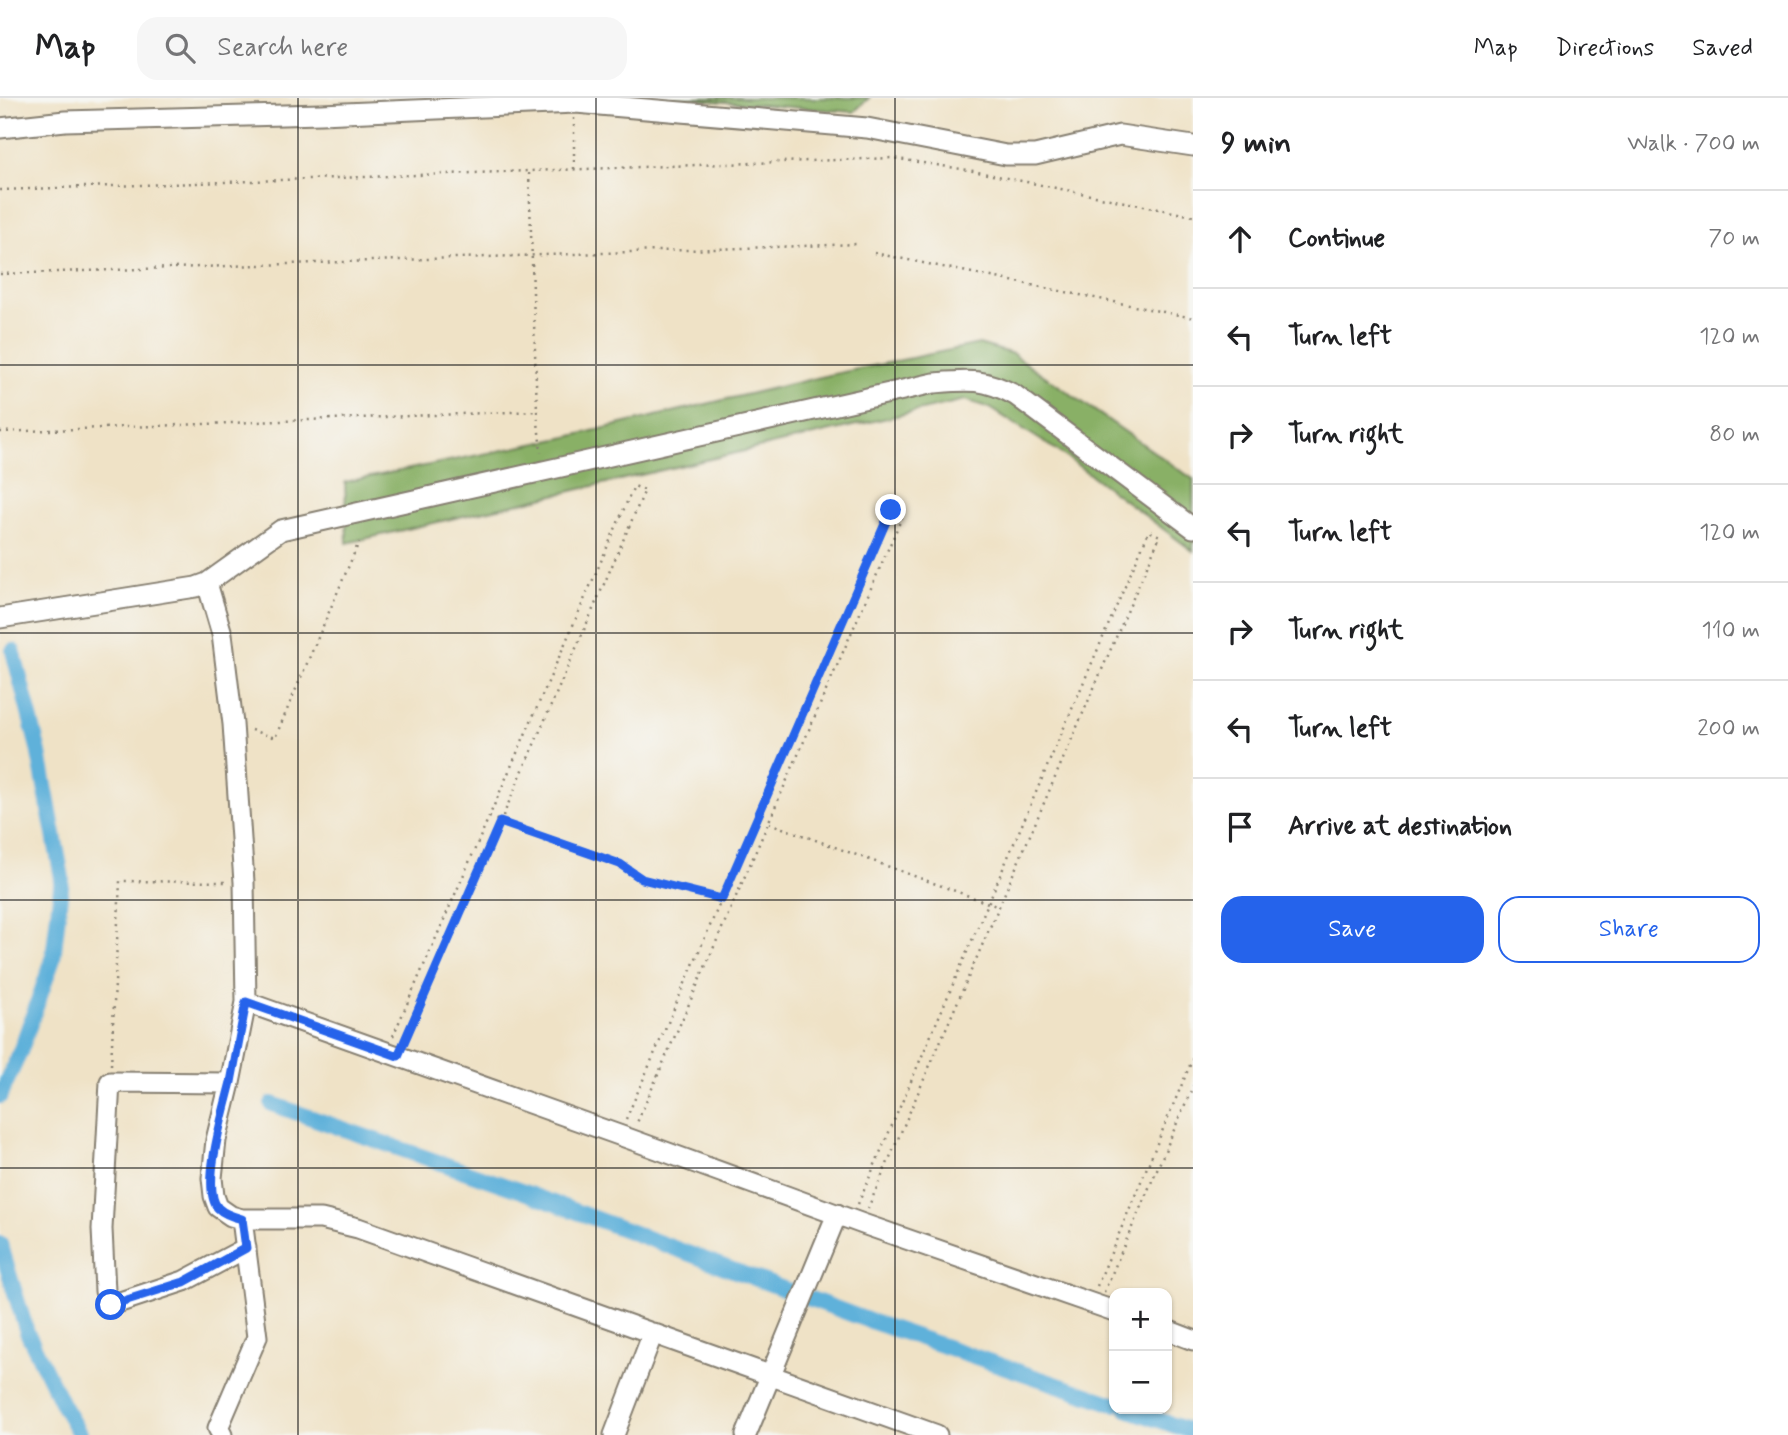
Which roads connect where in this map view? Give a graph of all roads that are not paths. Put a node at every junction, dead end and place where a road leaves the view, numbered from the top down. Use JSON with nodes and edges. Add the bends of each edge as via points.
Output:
{"nodes":[{"id":1,"x":0,"y":128,"type":"edge"},
{"id":2,"x":1193,"y":145,"type":"edge"},
{"id":3,"x":1193,"y":528,"type":"edge"},
{"id":4,"x":207,"y":583,"type":"junction"},
{"id":5,"x":0,"y":618,"type":"edge"},
{"id":6,"x":246,"y":1002,"type":"junction"},
{"id":7,"x":230,"y":1083,"type":"junction"},
{"id":8,"x":242,"y":1219,"type":"junction"},
{"id":9,"x":850,"y":1219,"type":"junction"},
{"id":10,"x":246,"y":1248,"type":"junction"},
{"id":11,"x":1101,"y":1306,"type":"edge"},
{"id":12,"x":1172,"y":1332,"type":"edge"},
{"id":13,"x":653,"y":1333,"type":"junction"},
{"id":14,"x":1193,"y":1339,"type":"edge"},
{"id":15,"x":770,"y":1374,"type":"junction"},
{"id":16,"x":222,"y":1435,"type":"edge"},
{"id":17,"x":614,"y":1435,"type":"edge"},
{"id":18,"x":746,"y":1435,"type":"edge"},
{"id":19,"x":937,"y":1435,"type":"edge"}],
"edges":[{"from":1,"to":2,"type":"street","via":[[65,121],[576,103],[867,128],[1006,155],[1035,155],[1119,135]]},
{"from":3,"to":4,"type":"street","via":[[1014,395],[994,384],[972,380],[934,383],[281,530]]},
{"from":4,"to":5,"type":"street"},
{"from":4,"to":6,"type":"street","via":[[222,634],[233,724],[244,883]]},
{"from":6,"to":7,"type":"street"},
{"from":6,"to":9,"type":"street"},
{"from":7,"to":8,"type":"street","via":[[212,1178],[218,1207]]},
{"from":7,"to":10,"type":"street","via":[[110,1082],[102,1229],[105,1291],[111,1305],[184,1282]]},
{"from":8,"to":10,"type":"street"},
{"from":8,"to":13,"type":"street","via":[[321,1219],[358,1228]]},
{"from":9,"to":11,"type":"street"},
{"from":9,"to":15,"type":"street","via":[[815,1269]]},
{"from":10,"to":16,"type":"street","via":[[257,1336],[218,1428]]},
{"from":12,"to":14,"type":"street"},
{"from":13,"to":15,"type":"street"},
{"from":13,"to":17,"type":"street"},
{"from":15,"to":18,"type":"street"},
{"from":15,"to":19,"type":"street"}]}
